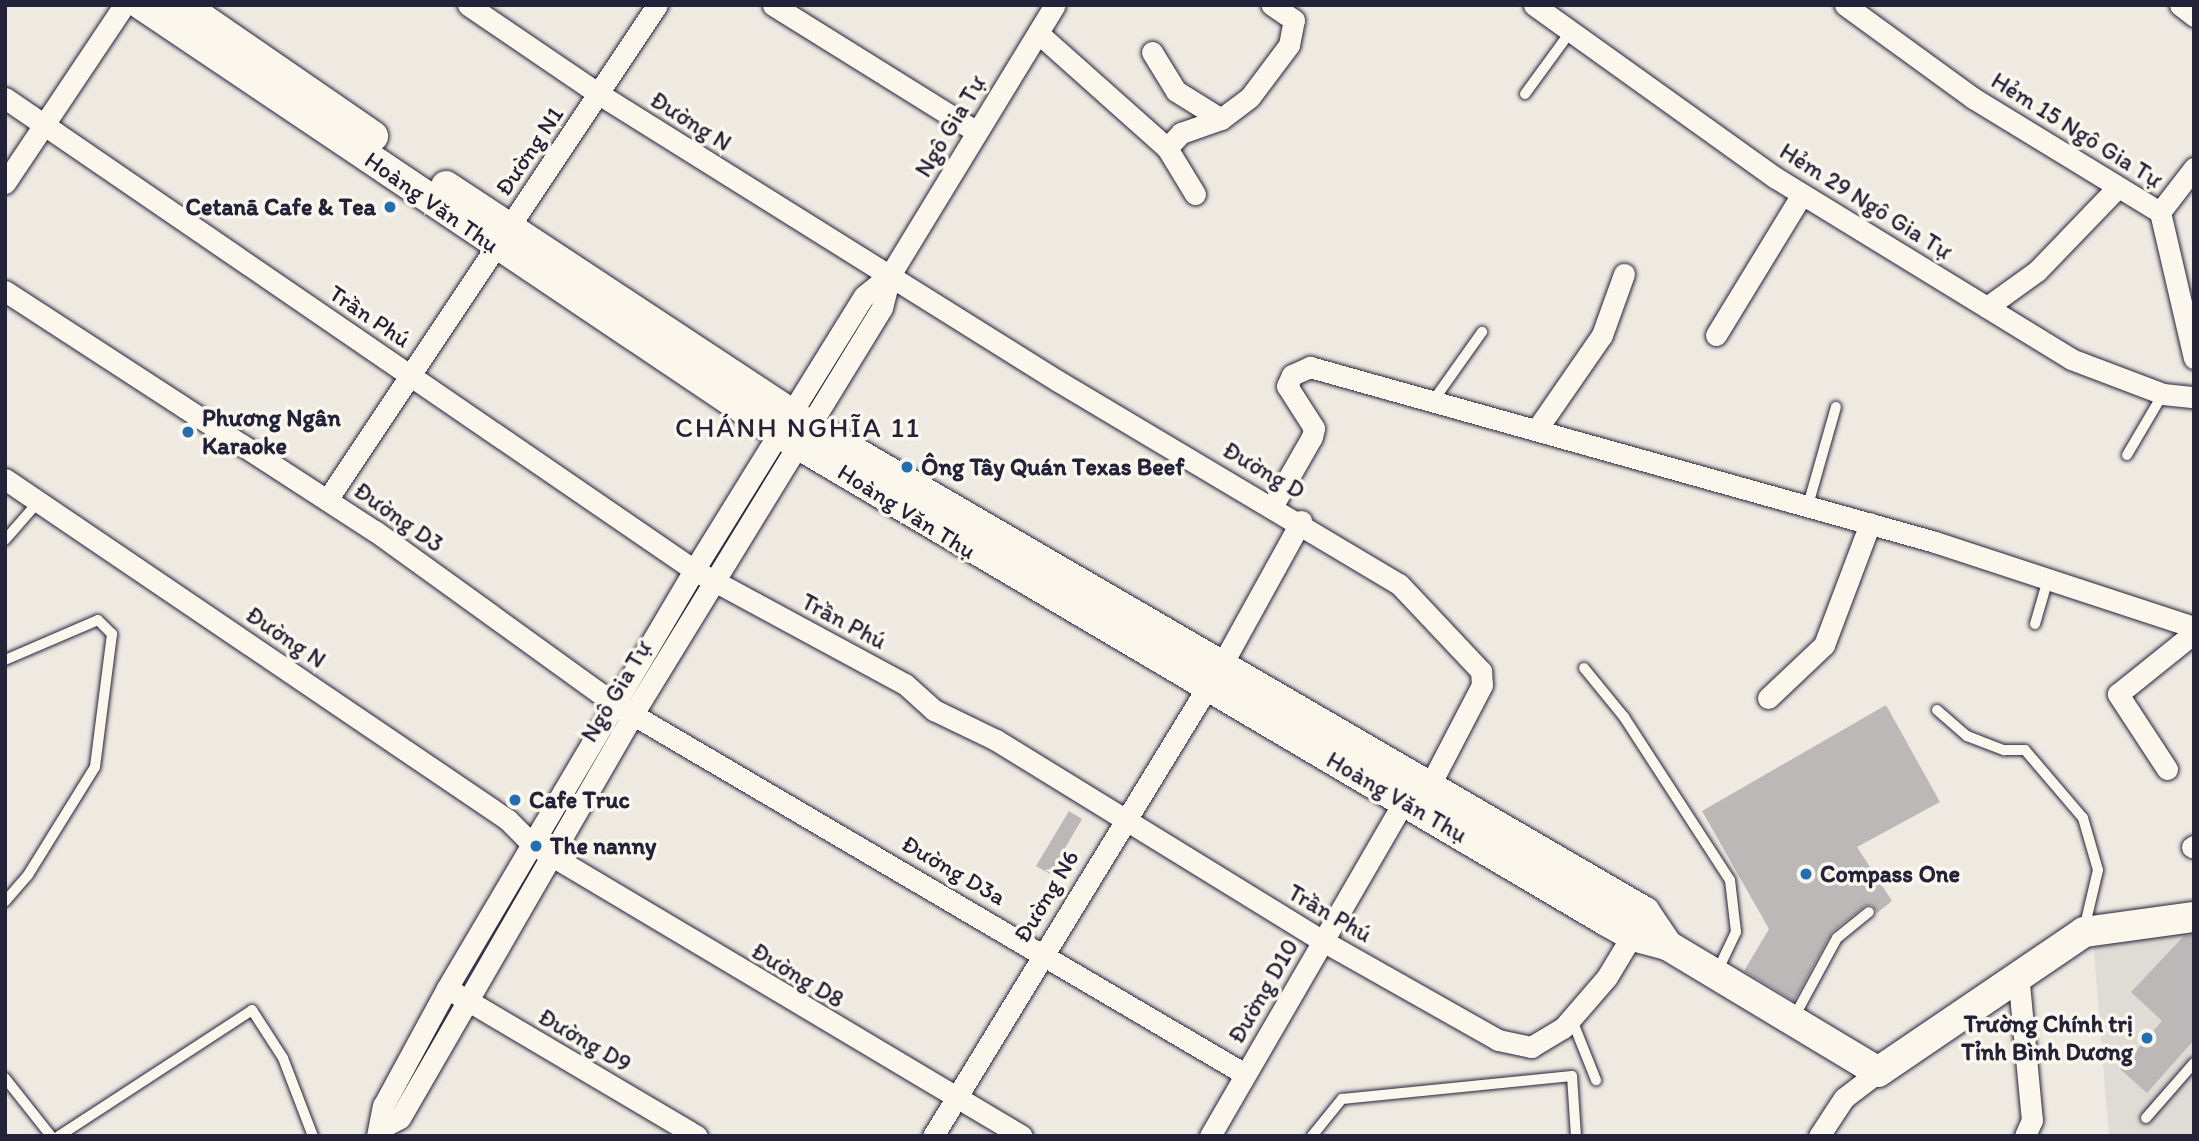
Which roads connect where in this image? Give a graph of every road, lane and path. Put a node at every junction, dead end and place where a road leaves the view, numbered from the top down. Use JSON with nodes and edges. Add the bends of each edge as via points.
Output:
{"nodes":[{"id":1,"x":124,"y":5,"type":"edge"},
{"id":2,"x":142,"y":5,"type":"edge"},
{"id":3,"x":183,"y":5,"type":"edge"},
{"id":4,"x":468,"y":5,"type":"edge"},
{"id":5,"x":657,"y":5,"type":"edge"},
{"id":6,"x":773,"y":5,"type":"edge"},
{"id":7,"x":1055,"y":5,"type":"edge"},
{"id":8,"x":1272,"y":5,"type":"edge"},
{"id":9,"x":1534,"y":5,"type":"edge"},
{"id":10,"x":1845,"y":5,"type":"edge"},
{"id":11,"x":2180,"y":5,"type":"edge"},
{"id":12,"x":2194,"y":16,"type":"edge"},
{"id":13,"x":1571,"y":31,"type":"junction"},
{"id":14,"x":1038,"y":33,"type":"junction"},
{"id":15,"x":1152,"y":52,"type":"dead end"},
{"id":16,"x":598,"y":94,"type":"junction"},
{"id":17,"x":1525,"y":94,"type":"dead end"},
{"id":18,"x":5,"y":98,"type":"edge"},
{"id":19,"x":316,"y":110,"type":"junction"},
{"id":20,"x":1221,"y":119,"type":"junction"},
{"id":21,"x":44,"y":125,"type":"junction"},
{"id":22,"x":977,"y":132,"type":"junction"},
{"id":23,"x":1167,"y":148,"type":"junction"},
{"id":24,"x":2194,"y":168,"type":"edge"},
{"id":25,"x":5,"y":183,"type":"edge"},
{"id":26,"x":2116,"y":189,"type":"junction"},
{"id":27,"x":1195,"y":194,"type":"dead end"},
{"id":28,"x":1802,"y":194,"type":"junction"},
{"id":29,"x":2160,"y":212,"type":"junction"},
{"id":30,"x":502,"y":238,"type":"junction"},
{"id":31,"x":1624,"y":274,"type":"dead end"},
{"id":32,"x":890,"y":275,"type":"junction"},
{"id":33,"x":5,"y":291,"type":"edge"},
{"id":34,"x":1987,"y":307,"type":"junction"},
{"id":35,"x":1482,"y":332,"type":"dead end"},
{"id":36,"x":1716,"y":335,"type":"dead end"},
{"id":37,"x":2194,"y":358,"type":"edge"},
{"id":38,"x":410,"y":375,"type":"junction"},
{"id":39,"x":2163,"y":394,"type":"junction"},
{"id":40,"x":2194,"y":397,"type":"edge"},
{"id":41,"x":1433,"y":401,"type":"junction"},
{"id":42,"x":1836,"y":407,"type":"dead end"},
{"id":43,"x":794,"y":429,"type":"junction"},
{"id":44,"x":1537,"y":429,"type":"junction"},
{"id":45,"x":2127,"y":455,"type":"dead end"},
{"id":46,"x":5,"y":479,"type":"edge"},
{"id":47,"x":327,"y":500,"type":"junction"},
{"id":48,"x":39,"y":501,"type":"junction"},
{"id":49,"x":1273,"y":505,"type":"junction"},
{"id":50,"x":1808,"y":505,"type":"junction"},
{"id":51,"x":1301,"y":521,"type":"junction"},
{"id":52,"x":1870,"y":523,"type":"junction"},
{"id":53,"x":5,"y":540,"type":"edge"},
{"id":54,"x":694,"y":570,"type":"junction"},
{"id":55,"x":2048,"y":579,"type":"junction"},
{"id":56,"x":713,"y":581,"type":"junction"},
{"id":57,"x":2035,"y":624,"type":"dead end"},
{"id":58,"x":2194,"y":627,"type":"edge"},
{"id":59,"x":2194,"y":633,"type":"edge"},
{"id":60,"x":5,"y":660,"type":"edge"},
{"id":61,"x":1584,"y":668,"type":"dead end"},
{"id":62,"x":1214,"y":677,"type":"junction"},
{"id":63,"x":1768,"y":698,"type":"dead end"},
{"id":64,"x":624,"y":709,"type":"junction"},
{"id":65,"x":1937,"y":710,"type":"dead end"},
{"id":66,"x":1337,"y":748,"type":"junction"},
{"id":67,"x":2167,"y":769,"type":"dead end"},
{"id":68,"x":1430,"y":785,"type":"junction"},
{"id":69,"x":1405,"y":801,"type":"junction"},
{"id":70,"x":1124,"y":818,"type":"junction"},
{"id":71,"x":1462,"y":820,"type":"junction"},
{"id":72,"x":541,"y":849,"type":"junction"},
{"id":73,"x":5,"y":901,"type":"edge"},
{"id":74,"x":1869,"y":912,"type":"dead end"},
{"id":75,"x":2194,"y":917,"type":"edge"},
{"id":76,"x":1639,"y":924,"type":"junction"},
{"id":77,"x":2084,"y":932,"type":"junction"},
{"id":78,"x":1323,"y":941,"type":"junction"},
{"id":79,"x":1042,"y":953,"type":"junction"},
{"id":80,"x":2018,"y":973,"type":"junction"},
{"id":81,"x":1714,"y":976,"type":"junction"},
{"id":82,"x":456,"y":994,"type":"junction"},
{"id":83,"x":1572,"y":1020,"type":"junction"},
{"id":84,"x":1792,"y":1022,"type":"junction"},
{"id":85,"x":2194,"y":1063,"type":"edge"},
{"id":86,"x":1878,"y":1072,"type":"junction"},
{"id":87,"x":1245,"y":1074,"type":"junction"},
{"id":88,"x":5,"y":1078,"type":"edge"},
{"id":89,"x":1595,"y":1080,"type":"dead end"},
{"id":90,"x":955,"y":1097,"type":"junction"},
{"id":91,"x":2146,"y":1118,"type":"dead end"},
{"id":92,"x":379,"y":1132,"type":"edge"},
{"id":93,"x":51,"y":1136,"type":"edge"},
{"id":94,"x":59,"y":1136,"type":"edge"},
{"id":95,"x":313,"y":1136,"type":"edge"},
{"id":96,"x":697,"y":1136,"type":"edge"},
{"id":97,"x":933,"y":1136,"type":"edge"},
{"id":98,"x":1022,"y":1136,"type":"edge"},
{"id":99,"x":1210,"y":1136,"type":"edge"},
{"id":100,"x":1312,"y":1136,"type":"edge"},
{"id":101,"x":1576,"y":1136,"type":"edge"},
{"id":102,"x":1819,"y":1136,"type":"edge"},
{"id":103,"x":2024,"y":1136,"type":"edge"}],
"edges":[{"from":1,"to":21,"type":"street"},
{"from":2,"to":19,"type":"street","name":"Hoàng Văn Thụ"},
{"from":3,"to":19,"type":"street","name":"Hoàng Văn Thụ"},
{"from":4,"to":16,"type":"street","name":"Đường N"},
{"from":5,"to":16,"type":"street","name":"Đường N1"},
{"from":6,"to":22,"type":"street"},
{"from":7,"to":14,"type":"street","name":"Ngô Gia Tự"},
{"from":8,"to":20,"type":"street","via":[[1294,20],[1289,45],[1250,97]]},
{"from":9,"to":13,"type":"street","name":"Hẻm 29 Ngô Gia Tự"},
{"from":10,"to":26,"type":"street","name":"Hẻm 15 Ngô Gia Tự","via":[[1973,98]]},
{"from":11,"to":12,"type":"street"},
{"from":13,"to":17,"type":"lane"},
{"from":13,"to":28,"type":"street","name":"Hẻm 29 Ngô Gia Tự"},
{"from":14,"to":22,"type":"street","name":"Ngô Gia Tự"},
{"from":14,"to":23,"type":"street"},
{"from":15,"to":20,"type":"street","via":[[1176,91]]},
{"from":16,"to":30,"type":"street","name":"Đường N1"},
{"from":16,"to":32,"type":"street","name":"Đường N"},
{"from":18,"to":21,"type":"street","name":"Trần Phú"},
{"from":19,"to":30,"type":"street","name":"Hoàng Văn Thụ"},
{"from":20,"to":23,"type":"street","via":[[1181,133]]},
{"from":21,"to":25,"type":"street"},
{"from":21,"to":38,"type":"street","name":"Trần Phú"},
{"from":22,"to":32,"type":"street","name":"Ngô Gia Tự"},
{"from":23,"to":27,"type":"street"},
{"from":24,"to":29,"type":"street"},
{"from":26,"to":29,"type":"street","name":"Hẻm 15 Ngô Gia Tự"},
{"from":26,"to":34,"type":"street","via":[[2037,271]]},
{"from":28,"to":34,"type":"street","name":"Hẻm 29 Ngô Gia Tự"},
{"from":28,"to":36,"type":"street"},
{"from":29,"to":37,"type":"street","name":"Hẻm 15 Ngô Gia Tự"},
{"from":30,"to":38,"type":"street","name":"Đường N1"},
{"from":30,"to":43,"type":"street","name":"Hoàng Văn Thụ"},
{"from":31,"to":44,"type":"street","via":[[1602,334]]},
{"from":32,"to":43,"type":"street","name":"Ngô Gia Tự","via":[[882,308]]},
{"from":32,"to":49,"type":"street","name":"Đường D","via":[[1058,381]]},
{"from":33,"to":47,"type":"street","name":"Đường D3"},
{"from":34,"to":39,"type":"street","name":"Hẻm 29 Ngô Gia Tự","via":[[2071,359]]},
{"from":35,"to":41,"type":"lane"},
{"from":38,"to":47,"type":"street","name":"Đường N1"},
{"from":38,"to":54,"type":"street","name":"Trần Phú"},
{"from":39,"to":40,"type":"street","name":"Hẻm 29 Ngô Gia Tự"},
{"from":39,"to":45,"type":"lane"},
{"from":41,"to":44,"type":"street"},
{"from":41,"to":49,"type":"street","via":[[1327,369],[1310,367],[1292,375],[1287,386],[1314,428]]},
{"from":42,"to":50,"type":"lane"},
{"from":43,"to":54,"type":"street","name":"Ngô Gia Tự"},
{"from":43,"to":56,"type":"street","name":"Ngô Gia Tự"},
{"from":43,"to":62,"type":"street","name":"Hoàng Văn Thụ"},
{"from":44,"to":50,"type":"street"},
{"from":46,"to":48,"type":"street","name":"Đường N"},
{"from":47,"to":64,"type":"street","name":"Đường D3"},
{"from":48,"to":53,"type":"lane"},
{"from":48,"to":72,"type":"street","name":"Đường N","via":[[509,820]]},
{"from":49,"to":51,"type":"street","name":"Đường D"},
{"from":50,"to":52,"type":"street"},
{"from":51,"to":62,"type":"street","name":"Đường N6"},
{"from":51,"to":68,"type":"street","name":"Đường D","via":[[1399,584],[1480,671],[1482,685]]},
{"from":52,"to":55,"type":"street"},
{"from":52,"to":63,"type":"street","via":[[1825,645]]},
{"from":54,"to":56,"type":"street","name":"Trần Phú"},
{"from":54,"to":64,"type":"street","name":"Ngô Gia Tự"},
{"from":55,"to":57,"type":"lane"},
{"from":55,"to":58,"type":"street"},
{"from":56,"to":64,"type":"street","name":"Ngô Gia Tự"},
{"from":56,"to":70,"type":"street","name":"Trần Phú","via":[[905,684],[934,710],[996,740]]},
{"from":59,"to":67,"type":"street","via":[[2118,694]]},
{"from":60,"to":73,"type":"lane","via":[[98,620],[113,634],[94,766],[28,875]]},
{"from":61,"to":81,"type":"lane","via":[[1654,761],[1730,880],[1736,932]]},
{"from":62,"to":66,"type":"street","name":"Hoàng Văn Thụ"},
{"from":62,"to":70,"type":"street","name":"Đường N6"},
{"from":64,"to":72,"type":"street","name":"Ngô Gia Tự"},
{"from":64,"to":79,"type":"street","name":"Đường D3a"},
{"from":65,"to":77,"type":"lane","via":[[1967,736],[2004,750],[2025,750],[2083,818],[2098,870]]},
{"from":66,"to":68,"type":"street","name":"Hoàng Văn Thụ"},
{"from":66,"to":69,"type":"street","name":"Hoàng Văn Thụ"},
{"from":68,"to":71,"type":"street","name":"Hoàng Văn Thụ"},
{"from":69,"to":71,"type":"street","name":"Hoàng Văn Thụ"},
{"from":69,"to":78,"type":"street","name":"Đường D10"},
{"from":70,"to":78,"type":"street","name":"Trần Phú"},
{"from":70,"to":79,"type":"street","name":"Đường N6"},
{"from":71,"to":76,"type":"street","name":"Hoàng Văn Thụ"},
{"from":72,"to":82,"type":"street","name":"Ngô Gia Tự"},
{"from":72,"to":90,"type":"street","name":"Đường D8"},
{"from":74,"to":84,"type":"lane","via":[[1837,938]]},
{"from":75,"to":77,"type":"street"},
{"from":76,"to":81,"type":"street","name":"Hoàng Văn Thụ"},
{"from":76,"to":83,"type":"street","name":"Trần Phú"},
{"from":77,"to":80,"type":"street"},
{"from":78,"to":83,"type":"street","name":"Trần Phú","via":[[1511,1046],[1531,1047]]},
{"from":78,"to":87,"type":"street","name":"Đường D10"},
{"from":79,"to":87,"type":"street","name":"Đường D3a"},
{"from":79,"to":90,"type":"street","name":"Đường N6"},
{"from":80,"to":86,"type":"street"},
{"from":80,"to":103,"type":"street","via":[[2032,1120]]},
{"from":81,"to":84,"type":"street","name":"Hoàng Văn Thụ"},
{"from":82,"to":92,"type":"street","name":"Ngô Gia Tự","via":[[400,1118]]},
{"from":82,"to":96,"type":"street","name":"Đường D9"},
{"from":83,"to":89,"type":"lane"},
{"from":84,"to":86,"type":"street","name":"Hoàng Văn Thụ"},
{"from":85,"to":91,"type":"lane"},
{"from":86,"to":102,"type":"street","via":[[1844,1098]]},
{"from":87,"to":99,"type":"street","name":"Đường D10"},
{"from":88,"to":93,"type":"lane"},
{"from":90,"to":97,"type":"street","name":"Đường N6"},
{"from":90,"to":98,"type":"street","name":"Đường D8"},
{"from":94,"to":95,"type":"lane","via":[[252,1010],[283,1058]]},
{"from":100,"to":101,"type":"lane","via":[[1342,1099],[1572,1076]]}]}
